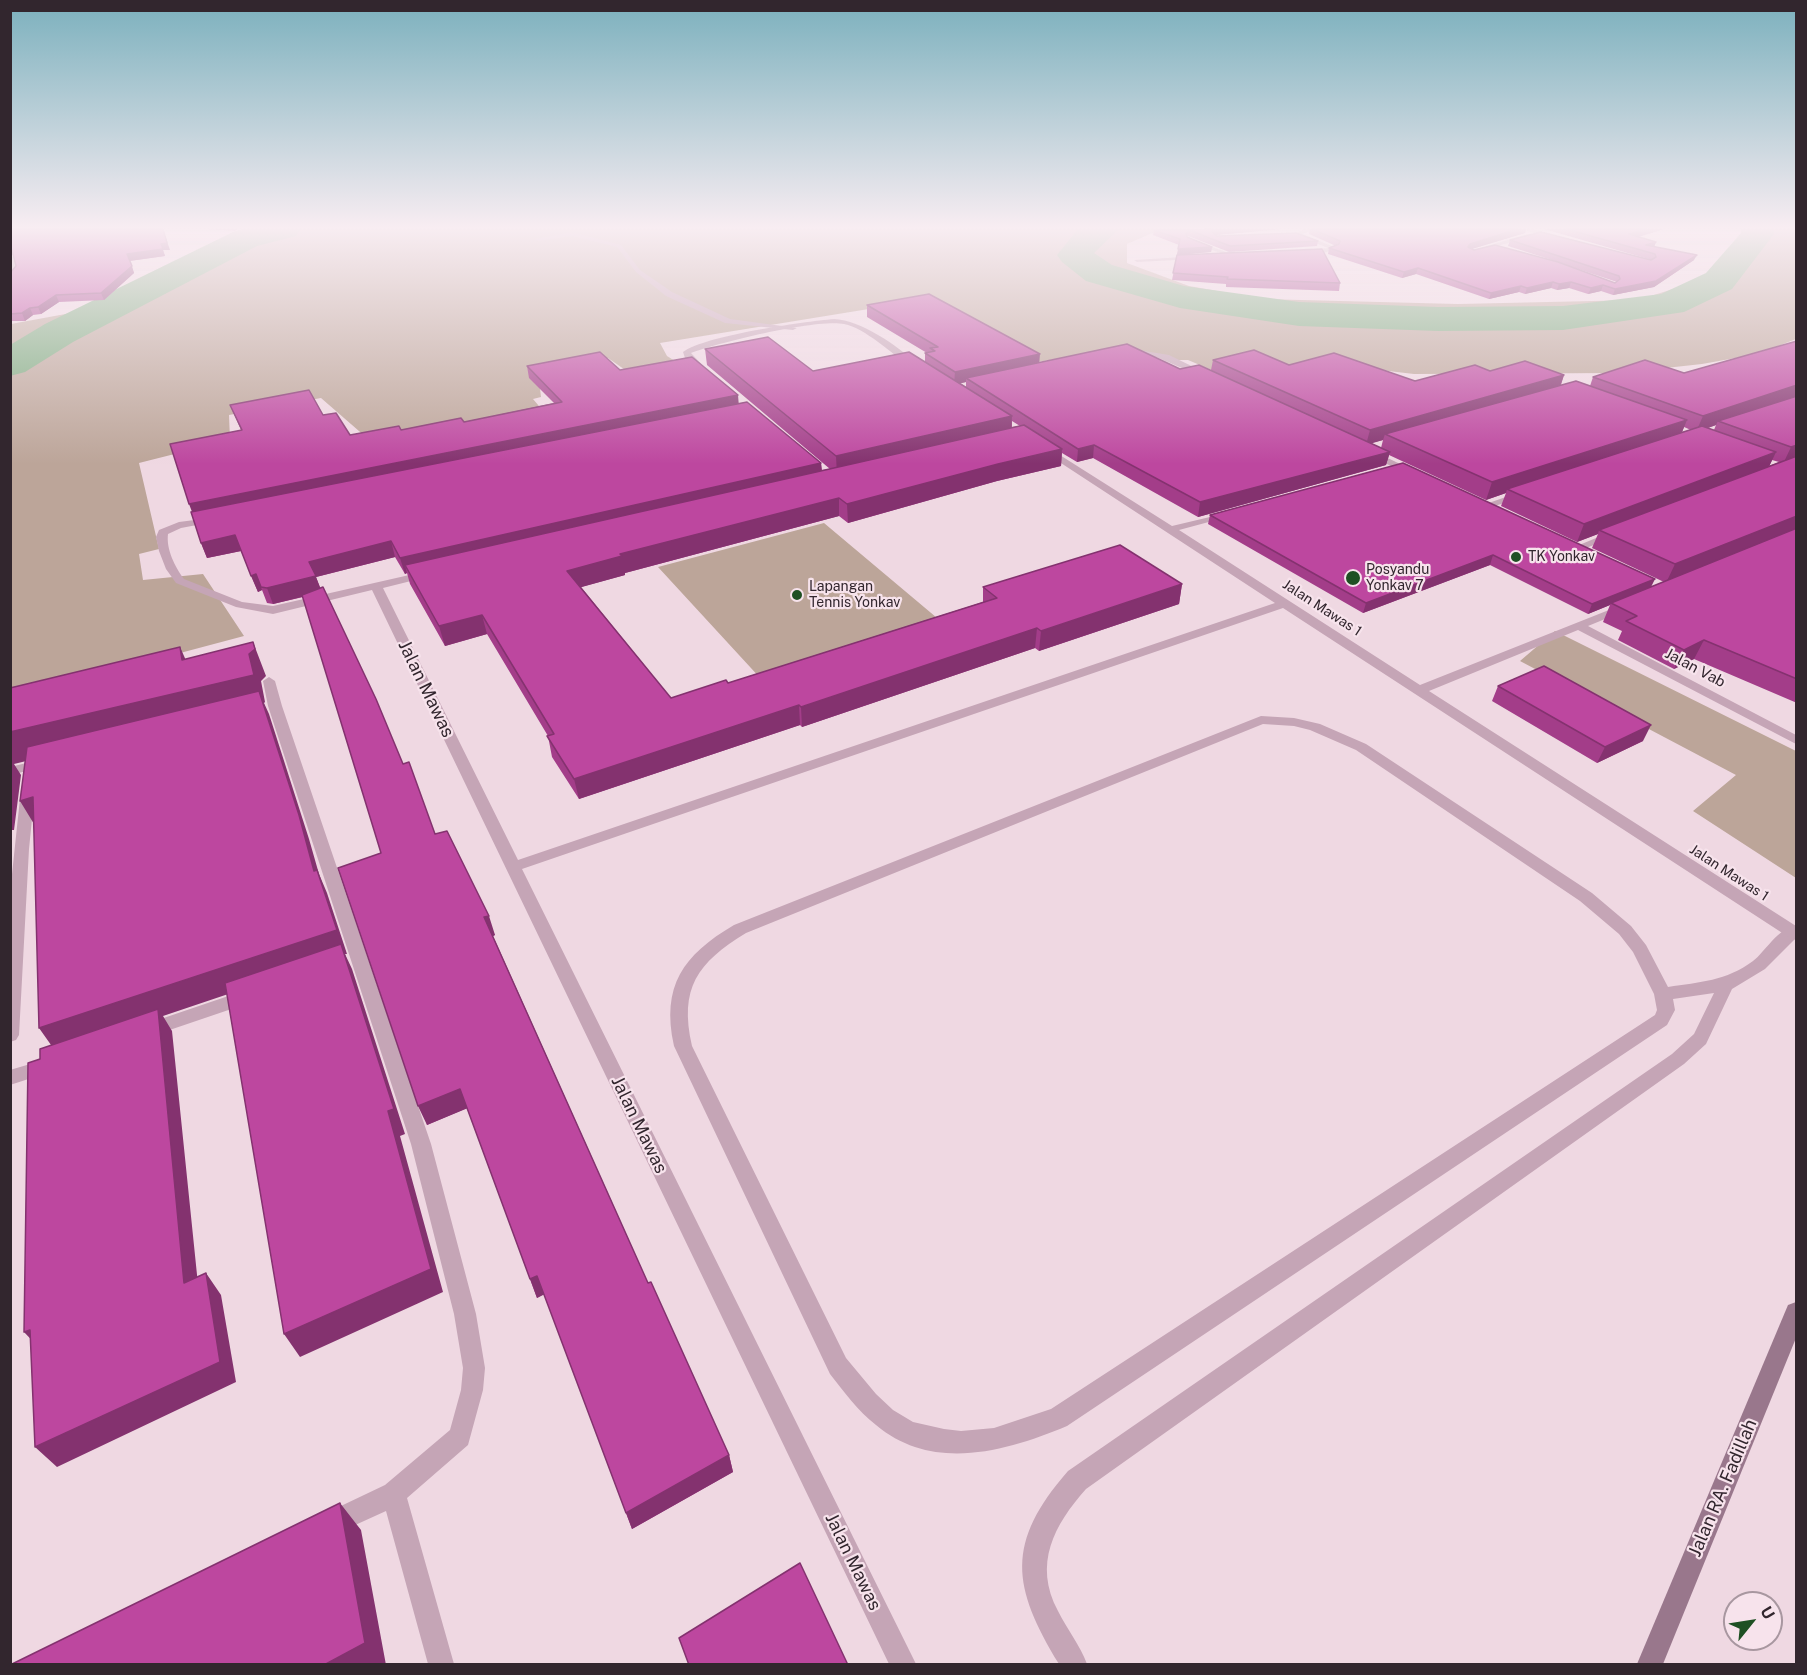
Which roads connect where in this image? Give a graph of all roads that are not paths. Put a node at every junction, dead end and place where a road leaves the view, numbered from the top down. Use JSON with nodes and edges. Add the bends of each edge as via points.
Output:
{"nodes":[{"id":1,"x":698,"y":307,"type":"edge"},
{"id":2,"x":793,"y":328,"type":"junction"},
{"id":3,"x":1106,"y":356,"type":"edge"},
{"id":4,"x":922,"y":370,"type":"edge"},
{"id":5,"x":709,"y":375,"type":"edge"},
{"id":6,"x":1215,"y":379,"type":"edge"},
{"id":7,"x":1034,"y":442,"type":"edge"},
{"id":8,"x":1376,"y":447,"type":"edge"},
{"id":9,"x":1401,"y":467,"type":"junction"},
{"id":10,"x":1378,"y":473,"type":"edge"},
{"id":11,"x":1422,"y":477,"type":"edge"},
{"id":12,"x":1530,"y":491,"type":"edge"},
{"id":13,"x":1474,"y":501,"type":"edge"},
{"id":14,"x":1485,"y":506,"type":"junction"},
{"id":15,"x":1495,"y":510,"type":"edge"},
{"id":16,"x":1241,"y":511,"type":"edge"},
{"id":17,"x":224,"y":517,"type":"edge"},
{"id":18,"x":1172,"y":529,"type":"junction"},
{"id":19,"x":1620,"y":531,"type":"edge"},
{"id":20,"x":1577,"y":548,"type":"edge"},
{"id":21,"x":433,"y":572,"type":"edge"},
{"id":22,"x":376,"y":586,"type":"junction"},
{"id":23,"x":1285,"y":603,"type":"junction"},
{"id":24,"x":1634,"y":603,"type":"edge"},
{"id":25,"x":1578,"y":626,"type":"junction"},
{"id":26,"x":269,"y":681,"type":"dead end"},
{"id":27,"x":1419,"y":690,"type":"junction"},
{"id":28,"x":1797,"y":740,"type":"edge"},
{"id":29,"x":55,"y":760,"type":"edge"},
{"id":30,"x":32,"y":766,"type":"junction"},
{"id":31,"x":10,"y":771,"type":"edge"},
{"id":32,"x":16,"y":850,"type":"edge"},
{"id":33,"x":513,"y":867,"type":"junction"},
{"id":34,"x":1795,"y":933,"type":"edge"},
{"id":35,"x":1725,"y":985,"type":"junction"},
{"id":36,"x":257,"y":993,"type":"edge"},
{"id":37,"x":1663,"y":994,"type":"junction"},
{"id":38,"x":10,"y":1035,"type":"edge"},
{"id":39,"x":134,"y":1036,"type":"edge"},
{"id":40,"x":67,"y":1059,"type":"edge"},
{"id":41,"x":10,"y":1078,"type":"edge"},
{"id":42,"x":1797,"y":1312,"type":"edge"},
{"id":43,"x":394,"y":1494,"type":"junction"},
{"id":44,"x":308,"y":1535,"type":"edge"},
{"id":45,"x":441,"y":1665,"type":"edge"},
{"id":46,"x":903,"y":1665,"type":"edge"},
{"id":47,"x":1074,"y":1665,"type":"edge"},
{"id":48,"x":1650,"y":1665,"type":"edge"}],
"edges":[{"from":1,"to":2,"type":"street","via":[[728,321]]},
{"from":2,"to":4,"type":"street","via":[[840,321],[853,325]]},
{"from":2,"to":5,"type":"street","via":[[687,352]]},
{"from":3,"to":6,"type":"street","via":[[1152,351]]},
{"from":7,"to":18,"type":"street","name":"Jalan Mawas 1"},
{"from":8,"to":9,"type":"street","via":[[1365,450]]},
{"from":9,"to":10,"type":"street"},
{"from":9,"to":11,"type":"street"},
{"from":12,"to":14,"type":"street"},
{"from":13,"to":14,"type":"street"},
{"from":14,"to":15,"type":"street"},
{"from":16,"to":18,"type":"street"},
{"from":17,"to":22,"type":"street","via":[[163,532],[163,549],[180,580],[260,610]]},
{"from":18,"to":23,"type":"street","name":"Jalan Mawas 1"},
{"from":19,"to":20,"type":"street"},
{"from":21,"to":22,"type":"street"},
{"from":22,"to":33,"type":"street","name":"Jalan Mawas"},
{"from":23,"to":27,"type":"street","name":"Jalan Mawas 1"},
{"from":23,"to":33,"type":"street"},
{"from":24,"to":25,"type":"street"},
{"from":25,"to":27,"type":"street"},
{"from":25,"to":28,"type":"street","name":"Jalan Vab"},
{"from":26,"to":43,"type":"street","via":[[269,707],[353,960],[421,1144],[465,1314],[474,1368],[460,1437]]},
{"from":27,"to":34,"type":"street","name":"Jalan Mawas 1"},
{"from":29,"to":30,"type":"street"},
{"from":30,"to":31,"type":"street"},
{"from":30,"to":32,"type":"street"},
{"from":32,"to":38,"type":"street"},
{"from":33,"to":46,"type":"street","name":"Jalan Mawas"},
{"from":34,"to":35,"type":"street","via":[[1759,965]]},
{"from":35,"to":37,"type":"street"},
{"from":35,"to":47,"type":"street","via":[[1700,1038],[1678,1059],[1077,1480],[1055,1503],[1039,1535],[1033,1563],[1040,1602]]},
{"from":36,"to":39,"type":"street"},
{"from":37,"to":37,"type":"street","via":[[1666,1010],[1650,1029],[1059,1418],[984,1443],[943,1442],[903,1430],[866,1401],[838,1366],[711,1106],[676,1024],[679,1001],[694,964],[712,946],[740,929],[1261,720],[1294,722],[1342,737],[1510,844],[1586,897],[1625,930],[1640,949]]},
{"from":40,"to":41,"type":"street"},
{"from":42,"to":48,"type":"main road","name":"Jalan RA. Fadillah"},
{"from":43,"to":44,"type":"street"},
{"from":43,"to":45,"type":"street"}]}
